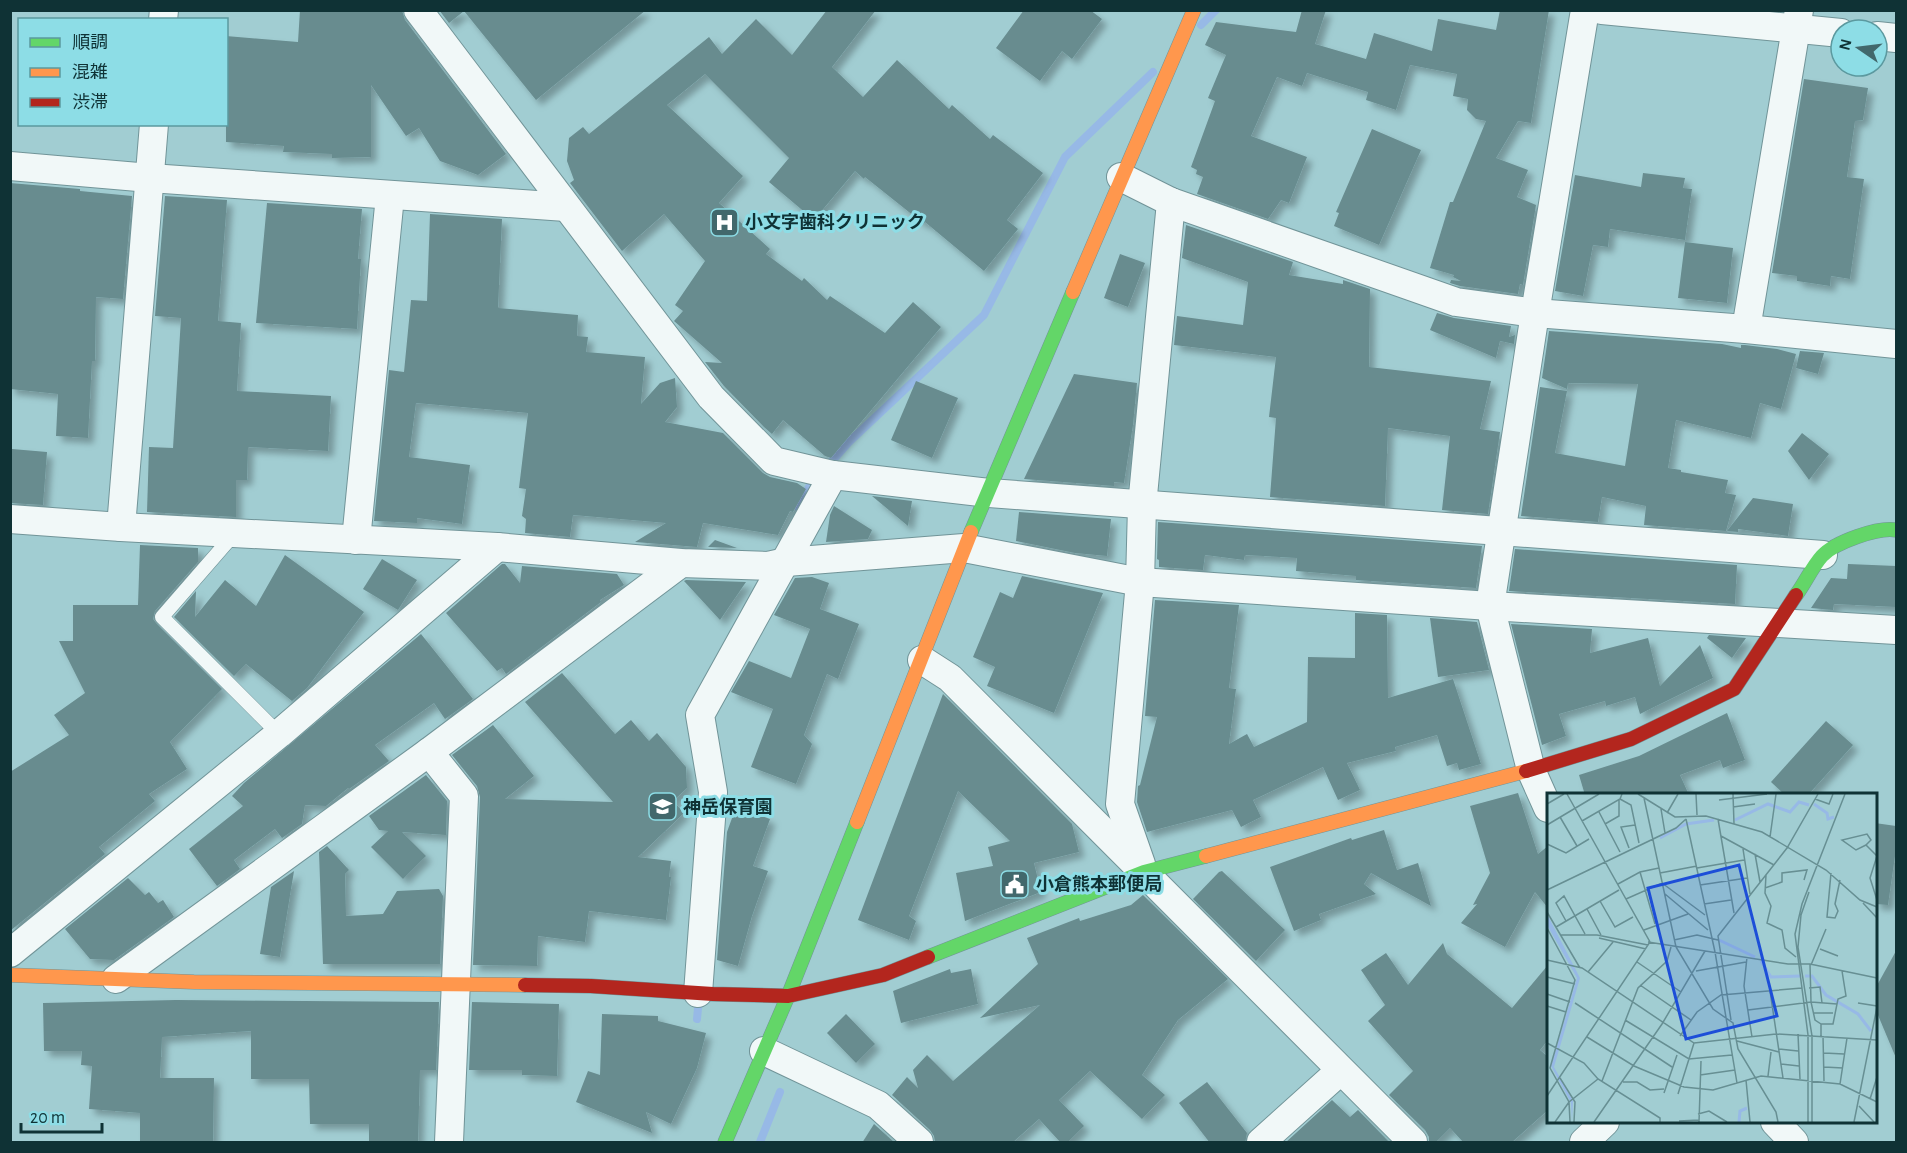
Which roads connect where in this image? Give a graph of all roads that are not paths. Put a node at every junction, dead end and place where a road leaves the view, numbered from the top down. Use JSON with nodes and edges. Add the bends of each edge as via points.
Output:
{"nodes":[{"id":1,"x":418,"y":10,"type":"edge"},
{"id":2,"x":1194,"y":10,"type":"edge"},
{"id":3,"x":1585,"y":10,"type":"edge"},
{"id":4,"x":1602,"y":10,"type":"edge"},
{"id":5,"x":1797,"y":20,"type":"edge"},
{"id":6,"x":1829,"y":29,"type":"edge"},
{"id":7,"x":154,"y":126,"type":"edge"},
{"id":8,"x":10,"y":166,"type":"edge"},
{"id":9,"x":1121,"y":177,"type":"junction"},
{"id":10,"x":150,"y":178,"type":"junction"},
{"id":11,"x":390,"y":196,"type":"junction"},
{"id":12,"x":1171,"y":202,"type":"junction"},
{"id":13,"x":566,"y":207,"type":"junction"},
{"id":14,"x":1535,"y":314,"type":"junction"},
{"id":15,"x":1746,"y":329,"type":"junction"},
{"id":16,"x":1896,"y":344,"type":"edge"},
{"id":17,"x":832,"y":475,"type":"junction"},
{"id":18,"x":989,"y":493,"type":"junction"},
{"id":19,"x":1142,"y":506,"type":"junction"},
{"id":20,"x":10,"y":519,"type":"edge"},
{"id":21,"x":121,"y":527,"type":"junction"},
{"id":22,"x":1896,"y":530,"type":"edge"},
{"id":23,"x":1501,"y":532,"type":"junction"},
{"id":24,"x":236,"y":533,"type":"junction"},
{"id":25,"x":356,"y":540,"type":"junction"},
{"id":26,"x":497,"y":548,"type":"junction"},
{"id":27,"x":964,"y":548,"type":"junction"},
{"id":28,"x":1823,"y":555,"type":"junction"},
{"id":29,"x":681,"y":563,"type":"junction"},
{"id":30,"x":777,"y":564,"type":"junction"},
{"id":31,"x":1140,"y":582,"type":"junction"},
{"id":32,"x":1490,"y":606,"type":"junction"},
{"id":33,"x":1777,"y":623,"type":"junction"},
{"id":34,"x":1896,"y":630,"type":"edge"},
{"id":35,"x":922,"y":660,"type":"junction"},
{"id":36,"x":279,"y":734,"type":"junction"},
{"id":37,"x":429,"y":752,"type":"junction"},
{"id":38,"x":1531,"y":770,"type":"junction"},
{"id":39,"x":1547,"y":806,"type":"edge"},
{"id":40,"x":1144,"y":872,"type":"junction"},
{"id":41,"x":10,"y":953,"type":"edge"},
{"id":42,"x":10,"y":975,"type":"edge"},
{"id":43,"x":116,"y":979,"type":"junction"},
{"id":44,"x":456,"y":984,"type":"junction"},
{"id":45,"x":705,"y":993,"type":"junction"},
{"id":46,"x":788,"y":996,"type":"junction"},
{"id":47,"x":764,"y":1051,"type":"junction"},
{"id":48,"x":1340,"y":1071,"type":"junction"},
{"id":49,"x":1604,"y":1123,"type":"edge"},
{"id":50,"x":1776,"y":1123,"type":"edge"},
{"id":51,"x":449,"y":1143,"type":"edge"},
{"id":52,"x":725,"y":1143,"type":"edge"},
{"id":53,"x":919,"y":1143,"type":"edge"},
{"id":54,"x":1261,"y":1143,"type":"edge"},
{"id":55,"x":1413,"y":1143,"type":"edge"},
{"id":56,"x":1584,"y":1143,"type":"edge"},
{"id":57,"x":1794,"y":1143,"type":"edge"}],
"edges":[{"from":1,"to":13,"type":"street"},
{"from":2,"to":9,"type":"street"},
{"from":3,"to":14,"type":"street"},
{"from":4,"to":5,"type":"street"},
{"from":5,"to":6,"type":"street"},
{"from":5,"to":15,"type":"street"},
{"from":7,"to":10,"type":"street"},
{"from":8,"to":10,"type":"street"},
{"from":9,"to":12,"type":"street"},
{"from":9,"to":18,"type":"street"},
{"from":10,"to":11,"type":"street"},
{"from":10,"to":21,"type":"street"},
{"from":11,"to":13,"type":"street"},
{"from":11,"to":25,"type":"street"},
{"from":12,"to":14,"type":"street","via":[[1456,302]]},
{"from":12,"to":19,"type":"street"},
{"from":13,"to":17,"type":"street","via":[[711,397],[774,461]]},
{"from":14,"to":15,"type":"street"},
{"from":14,"to":23,"type":"street"},
{"from":15,"to":16,"type":"street"},
{"from":17,"to":18,"type":"street"},
{"from":17,"to":30,"type":"street"},
{"from":18,"to":19,"type":"street"},
{"from":18,"to":27,"type":"street"},
{"from":19,"to":23,"type":"street"},
{"from":19,"to":31,"type":"street"},
{"from":20,"to":21,"type":"street"},
{"from":21,"to":24,"type":"street"},
{"from":22,"to":28,"type":"street","via":[[1856,536]]},
{"from":23,"to":28,"type":"street"},
{"from":23,"to":32,"type":"street"},
{"from":24,"to":25,"type":"street"},
{"from":24,"to":36,"type":"lane","via":[[162,616]]},
{"from":25,"to":26,"type":"street"},
{"from":26,"to":29,"type":"street"},
{"from":26,"to":36,"type":"street"},
{"from":27,"to":30,"type":"street"},
{"from":27,"to":31,"type":"street"},
{"from":27,"to":35,"type":"street"},
{"from":28,"to":33,"type":"street"},
{"from":29,"to":30,"type":"street"},
{"from":29,"to":37,"type":"street"},
{"from":30,"to":45,"type":"street","via":[[700,715],[713,792]]},
{"from":31,"to":32,"type":"street"},
{"from":31,"to":40,"type":"street","via":[[1120,804]]},
{"from":32,"to":33,"type":"street"},
{"from":32,"to":38,"type":"street"},
{"from":33,"to":34,"type":"street"},
{"from":33,"to":38,"type":"street","via":[[1734,689],[1631,739]]},
{"from":35,"to":40,"type":"street","via":[[950,678]]},
{"from":35,"to":46,"type":"street"},
{"from":36,"to":41,"type":"street"},
{"from":37,"to":43,"type":"street"},
{"from":37,"to":44,"type":"street","via":[[464,796]]},
{"from":38,"to":39,"type":"street"},
{"from":38,"to":40,"type":"street"},
{"from":40,"to":46,"type":"street","via":[[883,975]]},
{"from":40,"to":48,"type":"street"},
{"from":42,"to":43,"type":"street"},
{"from":43,"to":44,"type":"street"},
{"from":44,"to":45,"type":"street"},
{"from":44,"to":51,"type":"street"},
{"from":45,"to":46,"type":"street"},
{"from":46,"to":47,"type":"street"},
{"from":47,"to":52,"type":"street"},
{"from":47,"to":53,"type":"street","via":[[878,1105]]},
{"from":48,"to":54,"type":"street"},
{"from":48,"to":55,"type":"street"},
{"from":49,"to":56,"type":"street"},
{"from":50,"to":57,"type":"street"}]}
